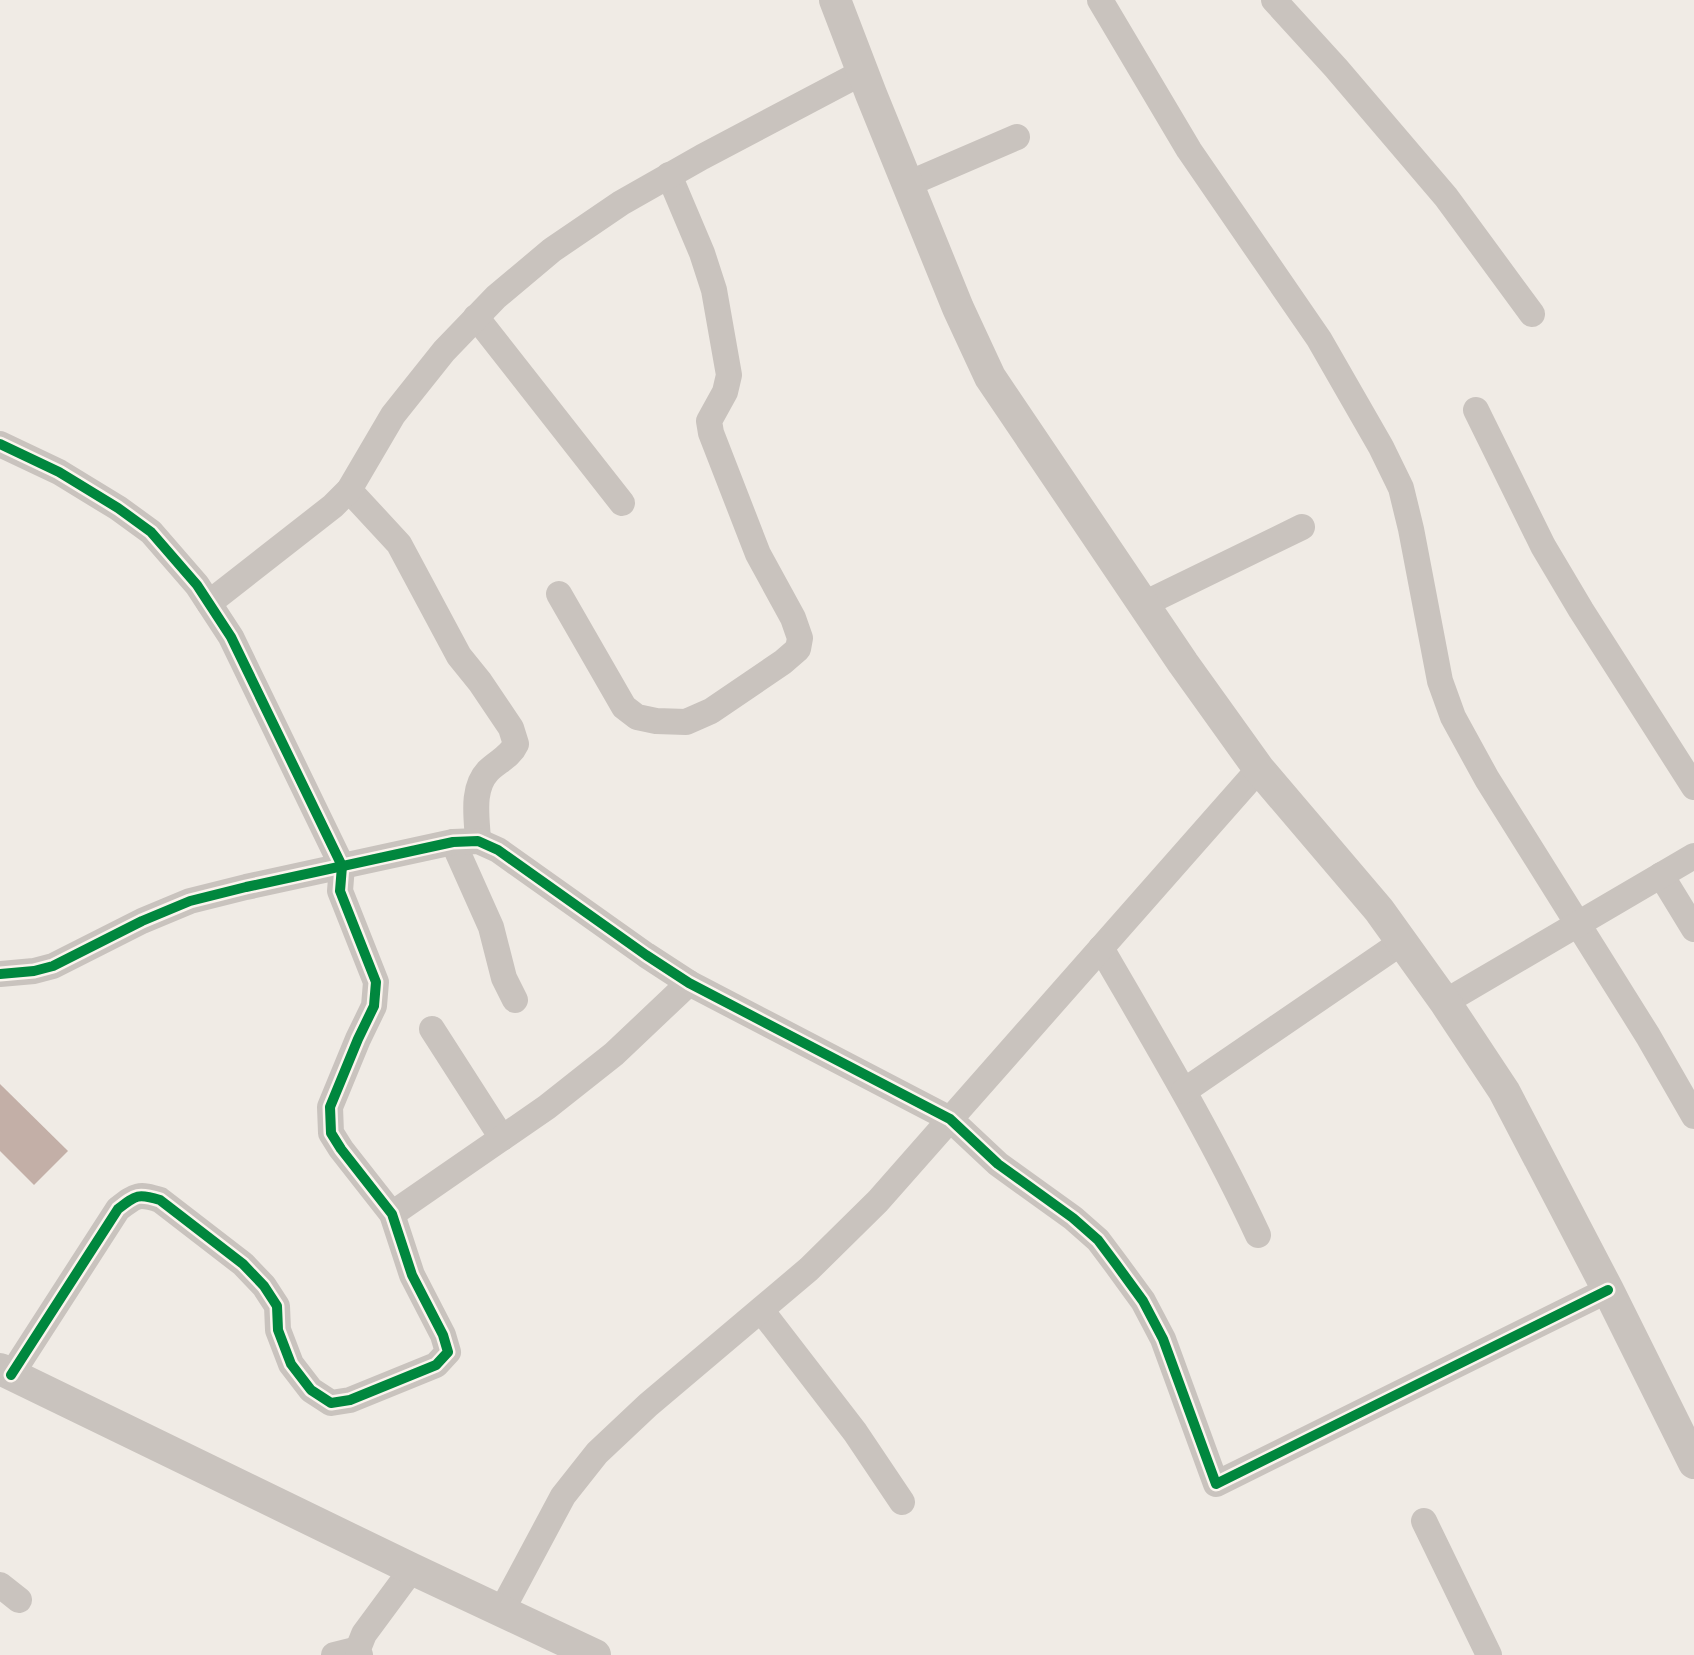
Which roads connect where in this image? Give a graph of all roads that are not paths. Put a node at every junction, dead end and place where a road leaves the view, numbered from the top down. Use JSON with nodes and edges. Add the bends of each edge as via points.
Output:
{"nodes":[{"id":1,"x":835,"y":0,"type":"edge"},
{"id":2,"x":1100,"y":0,"type":"edge"},
{"id":3,"x":1274,"y":0,"type":"edge"},
{"id":4,"x":863,"y":72,"type":"junction"},
{"id":5,"x":1017,"y":137,"type":"dead end"},
{"id":6,"x":669,"y":175,"type":"junction"},
{"id":7,"x":908,"y":184,"type":"junction"},
{"id":8,"x":1532,"y":314,"type":"dead end"},
{"id":9,"x":476,"y":317,"type":"junction"},
{"id":10,"x":1476,"y":410,"type":"dead end"},
{"id":11,"x":0,"y":444,"type":"edge"},
{"id":12,"x":349,"y":490,"type":"junction"},
{"id":13,"x":622,"y":503,"type":"dead end"},
{"id":14,"x":1302,"y":527,"type":"dead end"},
{"id":15,"x":559,"y":594,"type":"dead end"},
{"id":16,"x":209,"y":603,"type":"junction"},
{"id":17,"x":1144,"y":604,"type":"junction"},
{"id":18,"x":1259,"y":769,"type":"junction"},
{"id":19,"x":1694,"y":787,"type":"edge"},
{"id":20,"x":465,"y":842,"type":"junction"},
{"id":21,"x":1694,"y":856,"type":"edge"},
{"id":22,"x":342,"y":866,"type":"junction"},
{"id":23,"x":1661,"y":875,"type":"junction"},
{"id":24,"x":1578,"y":924,"type":"junction"},
{"id":25,"x":1694,"y":929,"type":"edge"},
{"id":26,"x":1402,"y":942,"type":"junction"},
{"id":27,"x":1101,"y":948,"type":"junction"},
{"id":28,"x":0,"y":974,"type":"edge"},
{"id":29,"x":689,"y":983,"type":"junction"},
{"id":30,"x":515,"y":1000,"type":"dead end"},
{"id":31,"x":1445,"y":1002,"type":"junction"},
{"id":32,"x":432,"y":1029,"type":"dead end"},
{"id":33,"x":1184,"y":1091,"type":"junction"},
{"id":34,"x":1694,"y":1116,"type":"edge"},
{"id":35,"x":950,"y":1119,"type":"junction"},
{"id":36,"x":502,"y":1138,"type":"junction"},
{"id":37,"x":392,"y":1214,"type":"junction"},
{"id":38,"x":1258,"y":1235,"type":"dead end"},
{"id":39,"x":1608,"y":1290,"type":"junction"},
{"id":40,"x":761,"y":1310,"type":"junction"},
{"id":41,"x":5,"y":1372,"type":"edge"},
{"id":42,"x":1694,"y":1463,"type":"edge"},
{"id":43,"x":902,"y":1502,"type":"dead end"},
{"id":44,"x":1424,"y":1521,"type":"dead end"},
{"id":45,"x":412,"y":1569,"type":"junction"},
{"id":46,"x":502,"y":1610,"type":"junction"},
{"id":47,"x":351,"y":1653,"type":"edge"},
{"id":48,"x":595,"y":1655,"type":"edge"},
{"id":49,"x":1489,"y":1655,"type":"edge"}],
"edges":[{"from":1,"to":4,"type":"street"},
{"from":2,"to":24,"type":"street","via":[[1189,150],[1319,339],[1381,447],[1401,488],[1440,681],[1453,717]]},
{"from":3,"to":8,"type":"street","via":[[1446,197]]},
{"from":4,"to":6,"type":"street"},
{"from":4,"to":7,"type":"street"},
{"from":5,"to":7,"type":"street"},
{"from":6,"to":9,"type":"street","via":[[552,250]]},
{"from":6,"to":15,"type":"street","via":[[714,290],[729,375],[709,421],[711,433],[758,554],[793,618],[798,649],[711,711],[686,722],[637,717],[624,707]]},
{"from":7,"to":17,"type":"street","via":[[990,377]]},
{"from":9,"to":12,"type":"street","via":[[393,415]]},
{"from":9,"to":13,"type":"street"},
{"from":10,"to":19,"type":"street","via":[[1543,546]]},
{"from":11,"to":16,"type":"street","via":[[59,472],[151,532]]},
{"from":12,"to":16,"type":"street"},
{"from":12,"to":20,"type":"street","via":[[399,544],[459,656],[511,728],[516,744],[480,780]]},
{"from":14,"to":17,"type":"street"},
{"from":16,"to":22,"type":"street","via":[[258,690]]},
{"from":17,"to":18,"type":"street"},
{"from":18,"to":26,"type":"street"},
{"from":18,"to":27,"type":"street"},
{"from":20,"to":22,"type":"street"},
{"from":20,"to":29,"type":"street","via":[[498,850]]},
{"from":20,"to":30,"type":"street"},
{"from":21,"to":23,"type":"street"},
{"from":22,"to":28,"type":"street","via":[[190,901],[53,966]]},
{"from":22,"to":37,"type":"street","via":[[340,891],[376,982],[374,1006],[330,1107],[331,1133]]},
{"from":23,"to":24,"type":"street"},
{"from":23,"to":25,"type":"street"},
{"from":24,"to":31,"type":"street"},
{"from":24,"to":34,"type":"street"},
{"from":26,"to":31,"type":"street"},
{"from":26,"to":33,"type":"street"},
{"from":27,"to":33,"type":"street"},
{"from":27,"to":35,"type":"street"},
{"from":29,"to":35,"type":"street"},
{"from":29,"to":36,"type":"street","via":[[614,1054]]},
{"from":31,"to":39,"type":"street","via":[[1504,1091]]},
{"from":32,"to":36,"type":"street"},
{"from":33,"to":38,"type":"street"},
{"from":35,"to":39,"type":"street","via":[[998,1164],[1098,1240],[1143,1301],[1163,1339],[1216,1484]]},
{"from":35,"to":40,"type":"street","via":[[878,1201]]},
{"from":36,"to":37,"type":"street"},
{"from":37,"to":41,"type":"street","via":[[412,1275],[448,1352],[436,1365],[331,1403],[311,1390],[291,1364],[278,1330],[277,1306],[264,1286],[160,1200],[134,1196],[118,1209]]},
{"from":39,"to":42,"type":"street"},
{"from":40,"to":43,"type":"street"},
{"from":40,"to":46,"type":"street","via":[[597,1453],[563,1496]]},
{"from":41,"to":45,"type":"street"},
{"from":44,"to":49,"type":"street"},
{"from":45,"to":46,"type":"street"},
{"from":45,"to":47,"type":"street"},
{"from":46,"to":48,"type":"street"}]}
